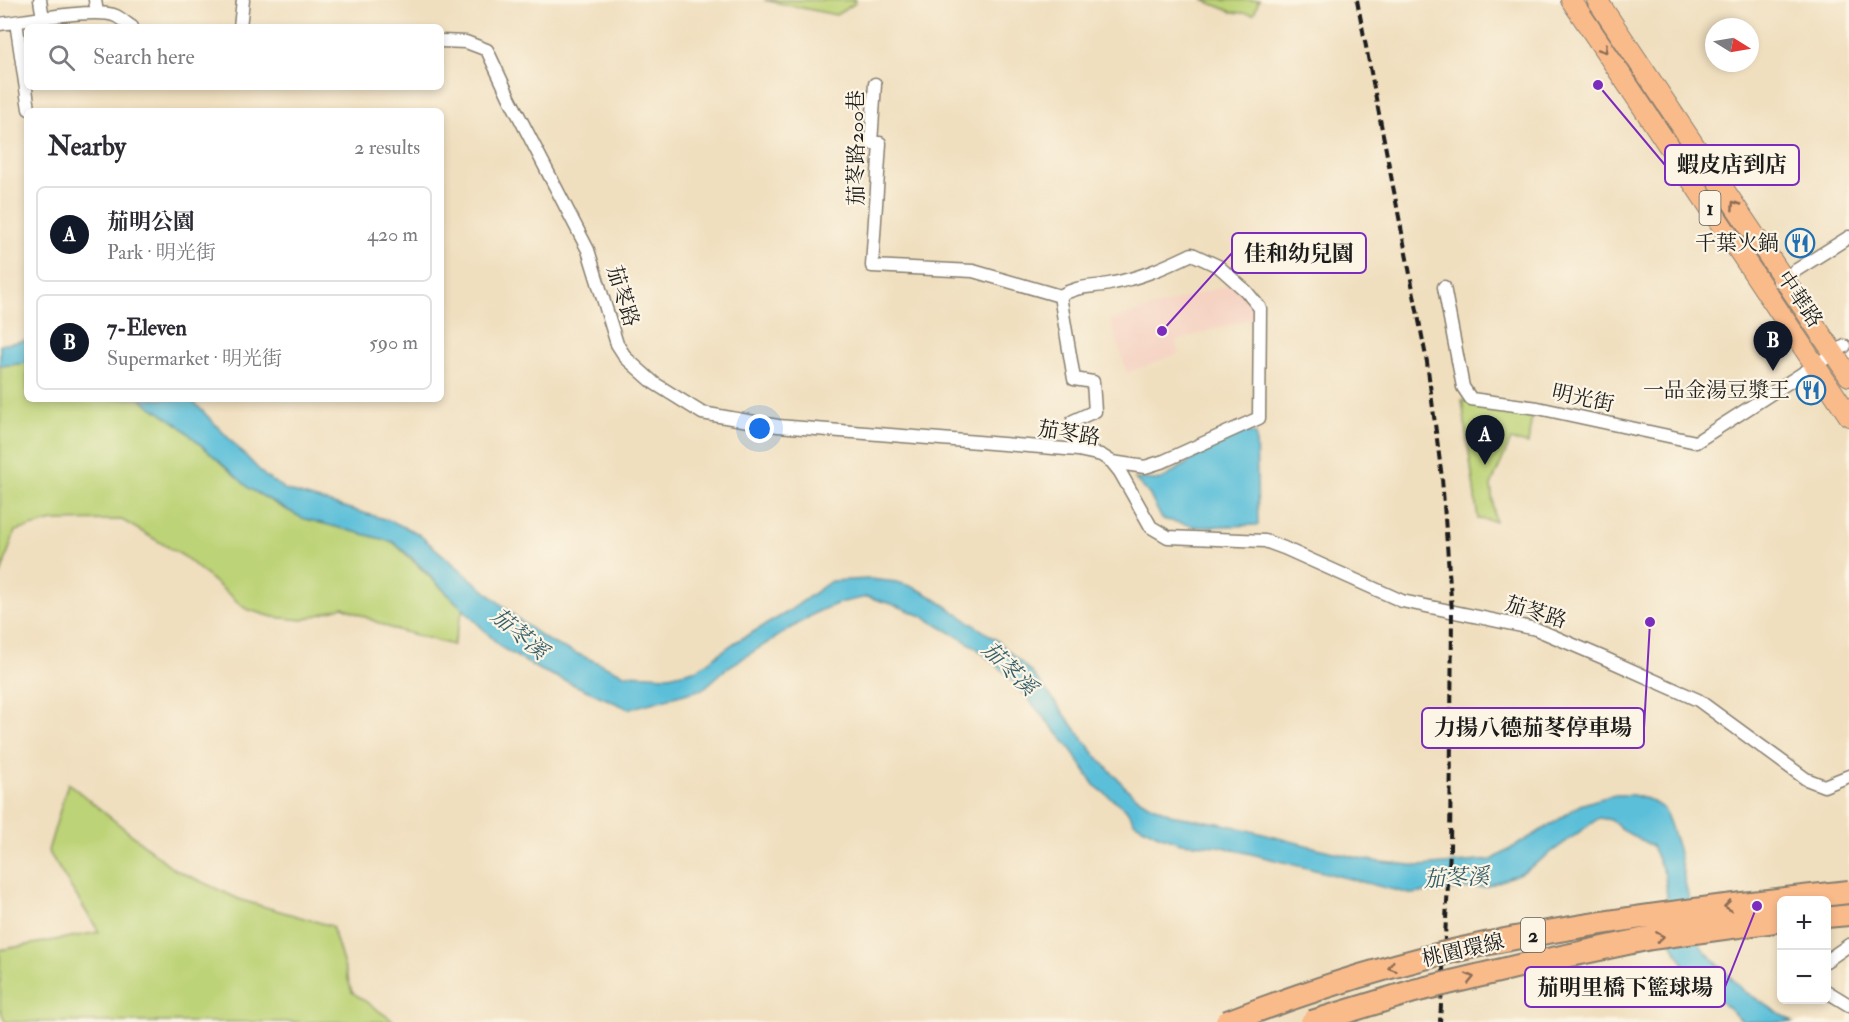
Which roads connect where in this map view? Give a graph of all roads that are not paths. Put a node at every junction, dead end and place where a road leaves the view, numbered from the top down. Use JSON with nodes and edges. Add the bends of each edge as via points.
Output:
{"nodes":[{"id":1,"x":40,"y":0,"type":"edge"},
{"id":2,"x":95,"y":0,"type":"edge"},
{"id":3,"x":243,"y":0,"type":"edge"},
{"id":4,"x":1571,"y":0,"type":"edge"},
{"id":5,"x":1597,"y":0,"type":"edge"},
{"id":6,"x":97,"y":13,"type":"junction"},
{"id":7,"x":43,"y":18,"type":"junction"},
{"id":8,"x":16,"y":22,"type":"junction"},
{"id":9,"x":0,"y":24,"type":"edge"},
{"id":10,"x":128,"y":24,"type":"edge"},
{"id":11,"x":240,"y":24,"type":"edge"},
{"id":12,"x":444,"y":41,"type":"edge"},
{"id":13,"x":24,"y":79,"type":"edge"},
{"id":14,"x":875,"y":84,"type":"dead end"},
{"id":15,"x":25,"y":90,"type":"edge"},
{"id":16,"x":28,"y":108,"type":"dead end"},
{"id":17,"x":1849,"y":237,"type":"edge"},
{"id":18,"x":1784,"y":278,"type":"junction"},
{"id":19,"x":1444,"y":287,"type":"dead end"},
{"id":20,"x":1765,"y":290,"type":"junction"},
{"id":21,"x":1060,"y":296,"type":"junction"},
{"id":22,"x":1839,"y":349,"type":"junction"},
{"id":23,"x":1815,"y":364,"type":"junction"},
{"id":24,"x":1849,"y":376,"type":"edge"},
{"id":25,"x":1849,"y":416,"type":"edge"},
{"id":26,"x":1078,"y":450,"type":"junction"},
{"id":27,"x":1112,"y":462,"type":"junction"},
{"id":28,"x":1849,"y":776,"type":"edge"},
{"id":29,"x":1849,"y":892,"type":"edge"},
{"id":30,"x":1849,"y":914,"type":"edge"},
{"id":31,"x":1831,"y":916,"type":"edge"},
{"id":32,"x":1777,"y":921,"type":"edge"},
{"id":33,"x":1849,"y":945,"type":"edge"},
{"id":34,"x":1831,"y":958,"type":"edge"},
{"id":35,"x":1831,"y":994,"type":"edge"},
{"id":36,"x":1849,"y":1005,"type":"edge"},
{"id":37,"x":1227,"y":1022,"type":"edge"},
{"id":38,"x":1312,"y":1022,"type":"edge"}],
"edges":[{"from":1,"to":7,"type":"street"},
{"from":2,"to":6,"type":"street"},
{"from":3,"to":11,"type":"street"},
{"from":4,"to":20,"type":"main road","name":"中華路","number":"1","one_way":true},
{"from":18,"to":5,"type":"main road","name":"中華路","number":"1","one_way":true},
{"from":6,"to":7,"type":"street"},
{"from":6,"to":10,"type":"street","via":[[117,16]]},
{"from":7,"to":8,"type":"street"},
{"from":8,"to":9,"type":"street"},
{"from":8,"to":13,"type":"street"},
{"from":12,"to":26,"type":"street","name":"茄苳路","via":[[466,42],[487,50],[588,250],[617,344],[626,358],[654,383],[702,413],[778,426]]},
{"from":14,"to":21,"type":"street","name":"茄苳路200巷","via":[[871,143],[880,143],[872,266],[973,271]]},
{"from":15,"to":16,"type":"street"},
{"from":17,"to":18,"type":"street"},
{"from":18,"to":20,"type":"street"},
{"from":18,"to":22,"type":"main road","name":"中華路","number":"1"},
{"from":19,"to":23,"type":"street","name":"明光街","via":[[1463,387],[1471,399],[1538,408],[1696,442]]},
{"from":20,"to":23,"type":"main road","name":"中華路","number":"1"},
{"from":21,"to":26,"type":"street","via":[[1074,379],[1093,382],[1094,388],[1095,411],[1073,421]]},
{"from":21,"to":27,"type":"street","via":[[1074,288],[1153,273],[1192,254],[1218,266],[1260,308],[1259,418],[1145,467]]},
{"from":22,"to":23,"type":"street","name":"明光街"},
{"from":22,"to":24,"type":"main road","name":"中華路","number":"1"},
{"from":23,"to":25,"type":"main road","name":"中華路","number":"1"},
{"from":26,"to":27,"type":"street","name":"茄苳路"},
{"from":27,"to":28,"type":"street","name":"茄苳路","via":[[1151,528],[1168,537],[1265,541],[1402,601],[1536,628],[1698,700],[1806,779],[1824,786]]},
{"from":29,"to":37,"type":"highway","name":"桃園環線","number":"2","one_way":true,"bridge":true,"via":[[1642,917],[1514,938],[1407,963]]},
{"from":30,"to":31,"type":"highway"},
{"from":38,"to":32,"type":"highway","name":"桃園環線","number":"2","one_way":true,"bridge":true,"via":[[1414,991],[1530,964],[1651,938]]},
{"from":33,"to":34,"type":"street"},
{"from":35,"to":36,"type":"street"}]}
